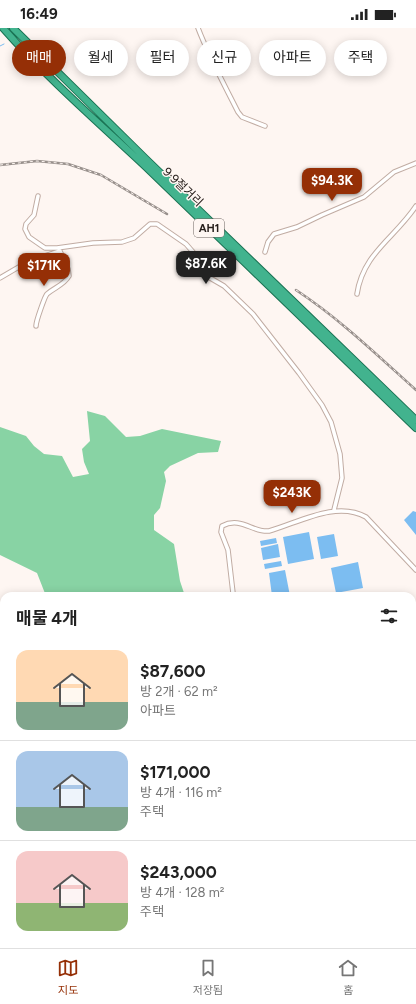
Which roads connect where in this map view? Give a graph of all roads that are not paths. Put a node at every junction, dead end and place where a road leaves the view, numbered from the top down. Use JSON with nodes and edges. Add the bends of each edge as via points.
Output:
{"nodes":[{"id":1,"x":3,"y":28,"type":"edge"},
{"id":2,"x":13,"y":28,"type":"edge"},
{"id":3,"x":198,"y":28,"type":"edge"},
{"id":4,"x":265,"y":126,"type":"dead end"},
{"id":5,"x":416,"y":163,"type":"edge"},
{"id":6,"x":38,"y":196,"type":"dead end"},
{"id":7,"x":416,"y":206,"type":"edge"},
{"id":8,"x":67,"y":247,"type":"junction"},
{"id":9,"x":60,"y":251,"type":"junction"},
{"id":10,"x":265,"y":252,"type":"dead end"},
{"id":11,"x":0,"y":278,"type":"edge"},
{"id":12,"x":357,"y":294,"type":"dead end"},
{"id":13,"x":36,"y":326,"type":"dead end"},
{"id":14,"x":416,"y":420,"type":"edge"},
{"id":15,"x":416,"y":428,"type":"edge"},
{"id":16,"x":334,"y":510,"type":"junction"},
{"id":17,"x":416,"y":570,"type":"edge"},
{"id":18,"x":233,"y":592,"type":"edge"}],
"edges":[{"from":1,"to":15,"type":"highway","name":"9·9절거리","number":"AH1"},
{"from":2,"to":14,"type":"highway","name":"9·9절거리","number":"AH1"},
{"from":3,"to":4,"type":"street","via":[[209,56],[238,112],[242,117]]},
{"from":5,"to":10,"type":"street","via":[[394,172],[364,197],[297,227],[274,234]]},
{"from":6,"to":8,"type":"street","via":[[34,215],[25,227],[26,233],[45,248]]},
{"from":7,"to":12,"type":"street","via":[[370,259]]},
{"from":8,"to":9,"type":"street"},
{"from":8,"to":16,"type":"street","via":[[122,242],[134,238],[153,223],[186,244],[205,275],[224,286],[253,314],[322,405],[331,422],[340,454],[342,478]]},
{"from":9,"to":11,"type":"street","via":[[29,261]]},
{"from":9,"to":13,"type":"street","via":[[69,276],[46,295]]},
{"from":16,"to":17,"type":"street","via":[[366,517]]},
{"from":16,"to":18,"type":"street","via":[[305,517],[264,532],[244,524],[231,523],[222,526],[221,532],[228,550]]}]}
